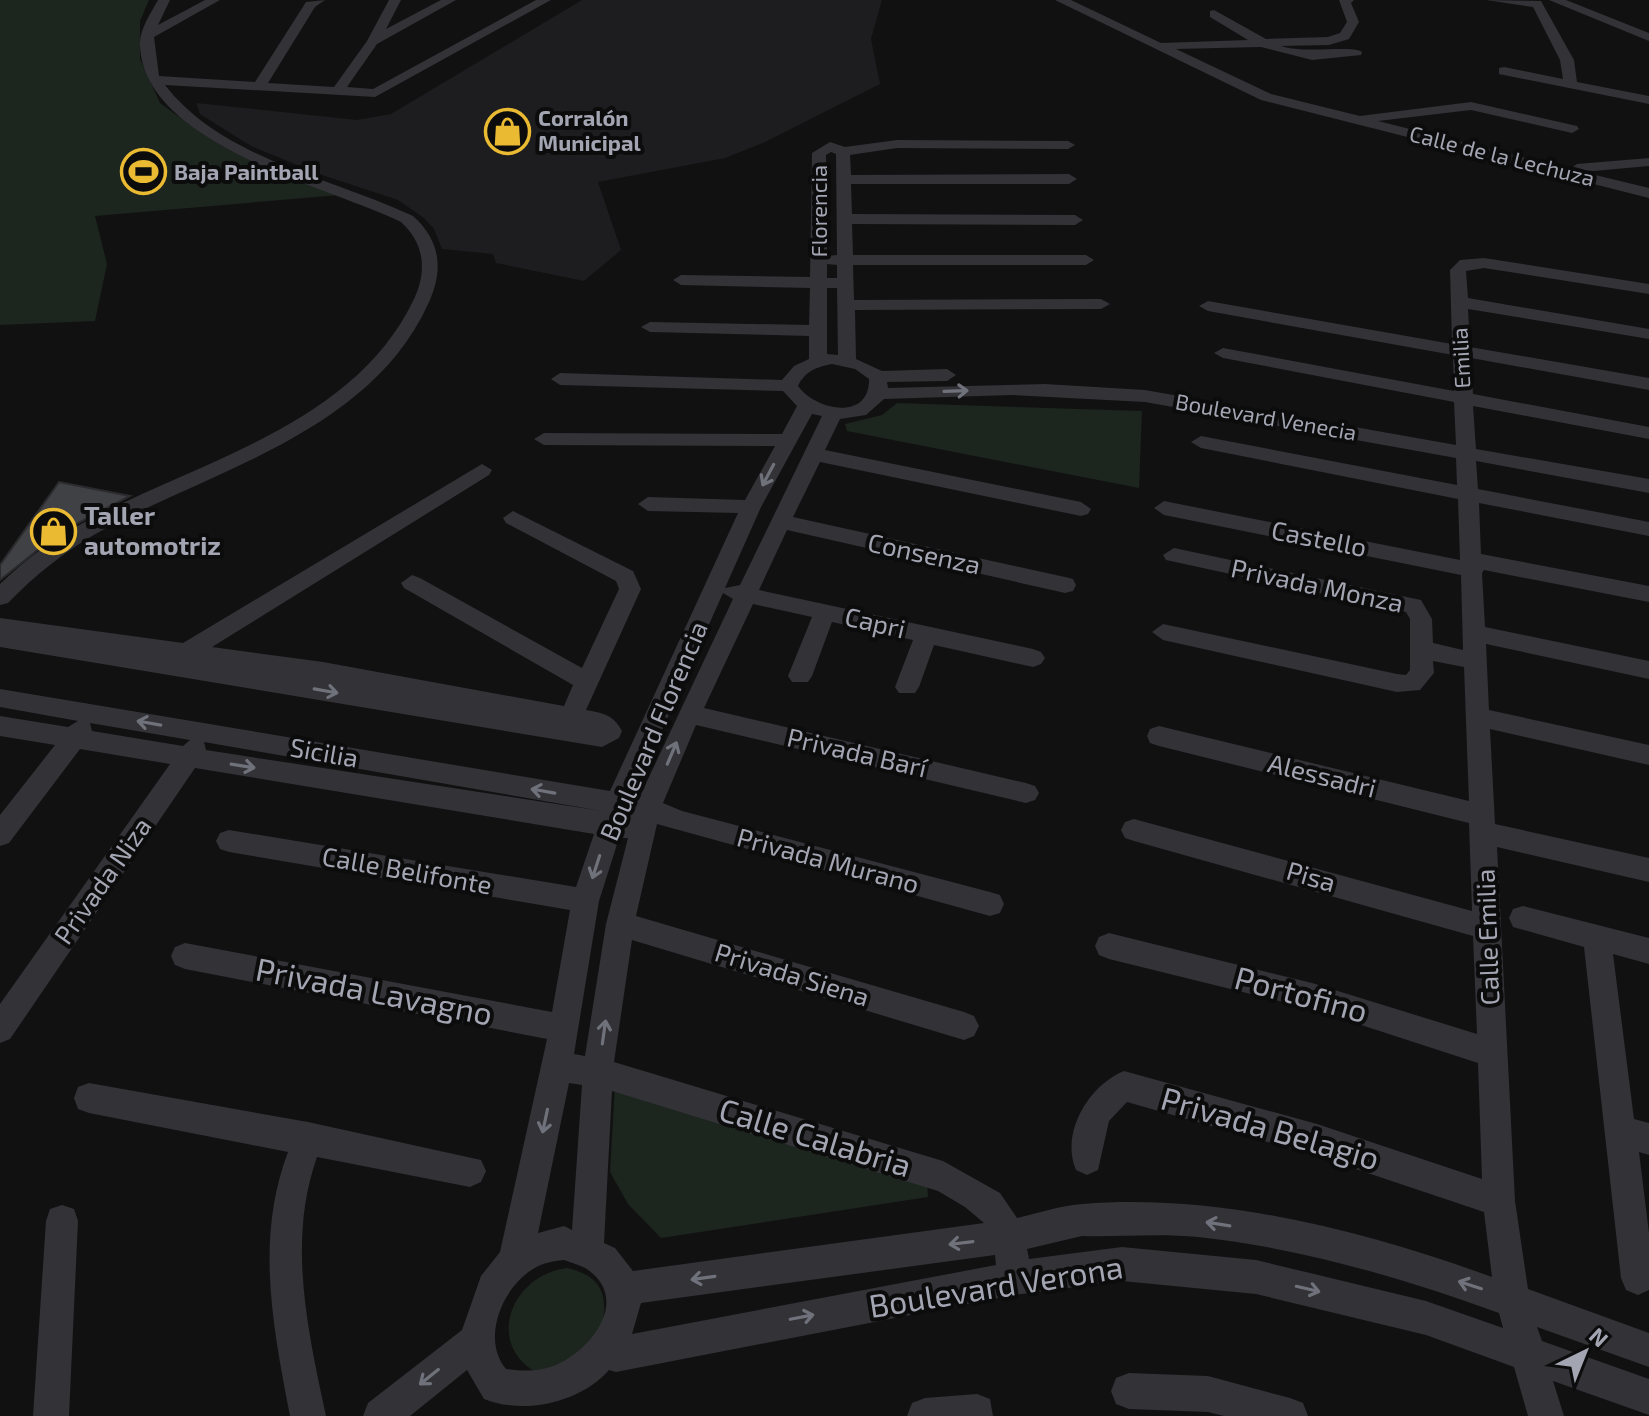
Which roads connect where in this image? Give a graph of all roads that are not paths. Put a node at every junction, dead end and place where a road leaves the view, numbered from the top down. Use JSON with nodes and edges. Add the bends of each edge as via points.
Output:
{"nodes":[{"id":1,"x":164,"y":0,"type":"edge"},
{"id":2,"x":214,"y":0,"type":"edge"},
{"id":3,"x":319,"y":0,"type":"edge"},
{"id":4,"x":395,"y":0,"type":"edge"},
{"id":5,"x":450,"y":0,"type":"edge"},
{"id":6,"x":545,"y":0,"type":"edge"},
{"id":7,"x":1061,"y":0,"type":"edge"},
{"id":8,"x":1348,"y":0,"type":"edge"},
{"id":9,"x":1492,"y":0,"type":"edge"},
{"id":10,"x":1555,"y":0,"type":"edge"},
{"id":11,"x":1538,"y":2,"type":"edge"},
{"id":12,"x":1214,"y":14,"type":"dead end"},
{"id":13,"x":148,"y":35,"type":"junction"},
{"id":14,"x":1649,"y":37,"type":"edge"},
{"id":15,"x":373,"y":41,"type":"junction"},
{"id":16,"x":1261,"y":43,"type":"junction"},
{"id":17,"x":1159,"y":47,"type":"junction"},
{"id":18,"x":1356,"y":52,"type":"dead end"},
{"id":19,"x":1504,"y":71,"type":"dead end"},
{"id":20,"x":153,"y":80,"type":"junction"},
{"id":21,"x":1571,"y":86,"type":"junction"},
{"id":22,"x":259,"y":87,"type":"junction"},
{"id":23,"x":338,"y":91,"type":"junction"},
{"id":24,"x":1649,"y":100,"type":"edge"},
{"id":25,"x":1355,"y":120,"type":"junction"},
{"id":26,"x":1572,"y":129,"type":"dead end"},
{"id":27,"x":1068,"y":145,"type":"dead end"},
{"id":28,"x":843,"y":152,"type":"junction"},
{"id":29,"x":1649,"y":162,"type":"edge"},
{"id":30,"x":1567,"y":171,"type":"junction"},
{"id":31,"x":1069,"y":179,"type":"dead end"},
{"id":32,"x":843,"y":180,"type":"junction"},
{"id":33,"x":1649,"y":193,"type":"edge"},
{"id":34,"x":845,"y":219,"type":"junction"},
{"id":35,"x":1075,"y":220,"type":"dead end"},
{"id":36,"x":820,"y":260,"type":"junction"},
{"id":37,"x":845,"y":260,"type":"junction"},
{"id":38,"x":1086,"y":260,"type":"dead end"},
{"id":39,"x":681,"y":280,"type":"dead end"},
{"id":40,"x":818,"y":282,"type":"junction"},
{"id":41,"x":845,"y":283,"type":"junction"},
{"id":42,"x":1649,"y":289,"type":"edge"},
{"id":43,"x":1459,"y":302,"type":"junction"},
{"id":44,"x":1101,"y":304,"type":"dead end"},
{"id":45,"x":846,"y":305,"type":"junction"},
{"id":46,"x":1208,"y":306,"type":"dead end"},
{"id":47,"x":650,"y":327,"type":"dead end"},
{"id":48,"x":819,"y":331,"type":"junction"},
{"id":49,"x":1649,"y":334,"type":"edge"},
{"id":50,"x":1461,"y":350,"type":"junction"},
{"id":51,"x":1223,"y":353,"type":"dead end"},
{"id":52,"x":847,"y":360,"type":"junction"},
{"id":53,"x":818,"y":361,"type":"junction"},
{"id":54,"x":560,"y":379,"type":"dead end"},
{"id":55,"x":1649,"y":384,"type":"edge"},
{"id":56,"x":878,"y":385,"type":"junction"},
{"id":57,"x":798,"y":397,"type":"junction"},
{"id":58,"x":1463,"y":397,"type":"junction"},
{"id":59,"x":833,"y":413,"type":"junction"},
{"id":60,"x":1649,"y":433,"type":"edge"},
{"id":61,"x":544,"y":439,"type":"dead end"},
{"id":62,"x":787,"y":440,"type":"junction"},
{"id":63,"x":1201,"y":442,"type":"dead end"},
{"id":64,"x":1466,"y":445,"type":"junction"},
{"id":65,"x":812,"y":454,"type":"junction"},
{"id":66,"x":482,"y":470,"type":"dead end"},
{"id":67,"x":1649,"y":470,"type":"edge"},
{"id":68,"x":1649,"y":486,"type":"edge"},
{"id":69,"x":1470,"y":495,"type":"junction"},
{"id":70,"x":648,"y":504,"type":"dead end"},
{"id":71,"x":751,"y":507,"type":"junction"},
{"id":72,"x":1164,"y":508,"type":"dead end"},
{"id":73,"x":1081,"y":509,"type":"dead end"},
{"id":74,"x":513,"y":518,"type":"dead end"},
{"id":75,"x":782,"y":522,"type":"junction"},
{"id":76,"x":1649,"y":529,"type":"edge"},
{"id":77,"x":1174,"y":555,"type":"dead end"},
{"id":78,"x":1473,"y":565,"type":"junction"},
{"id":79,"x":412,"y":583,"type":"dead end"},
{"id":80,"x":1065,"y":585,"type":"dead end"},
{"id":81,"x":716,"y":589,"type":"junction"},
{"id":82,"x":1649,"y":594,"type":"edge"},
{"id":83,"x":747,"y":595,"type":"junction"},
{"id":84,"x":0,"y":597,"type":"edge"},
{"id":85,"x":825,"y":612,"type":"junction"},
{"id":86,"x":0,"y":626,"type":"edge"},
{"id":87,"x":1163,"y":632,"type":"dead end"},
{"id":88,"x":1476,"y":633,"type":"junction"},
{"id":89,"x":926,"y":635,"type":"junction"},
{"id":90,"x":0,"y":639,"type":"edge"},
{"id":91,"x":1424,"y":650,"type":"junction"},
{"id":92,"x":177,"y":658,"type":"junction"},
{"id":93,"x":1033,"y":658,"type":"dead end"},
{"id":94,"x":1476,"y":661,"type":"junction"},
{"id":95,"x":1649,"y":670,"type":"edge"},
{"id":96,"x":800,"y":676,"type":"dead end"},
{"id":97,"x":587,"y":682,"type":"junction"},
{"id":98,"x":907,"y":687,"type":"dead end"},
{"id":99,"x":0,"y":698,"type":"edge"},
{"id":100,"x":93,"y":714,"type":"junction"},
{"id":101,"x":689,"y":714,"type":"junction"},
{"id":102,"x":1479,"y":717,"type":"junction"},
{"id":103,"x":0,"y":726,"type":"edge"},
{"id":104,"x":206,"y":733,"type":"junction"},
{"id":105,"x":1159,"y":736,"type":"dead end"},
{"id":106,"x":74,"y":738,"type":"junction"},
{"id":107,"x":1649,"y":755,"type":"edge"},
{"id":108,"x":189,"y":757,"type":"junction"},
{"id":109,"x":1026,"y":793,"type":"dead end"},
{"id":110,"x":12,"y":799,"type":"edge"},
{"id":111,"x":613,"y":814,"type":"junction"},
{"id":112,"x":652,"y":819,"type":"junction"},
{"id":113,"x":1484,"y":824,"type":"junction"},
{"id":114,"x":1134,"y":830,"type":"dead end"},
{"id":115,"x":0,"y":835,"type":"edge"},
{"id":116,"x":229,"y":841,"type":"dead end"},
{"id":117,"x":1649,"y":870,"type":"edge"},
{"id":118,"x":585,"y":901,"type":"junction"},
{"id":119,"x":990,"y":904,"type":"dead end"},
{"id":120,"x":1523,"y":918,"type":"dead end"},
{"id":121,"x":620,"y":924,"type":"junction"},
{"id":122,"x":1487,"y":927,"type":"junction"},
{"id":123,"x":1597,"y":938,"type":"junction"},
{"id":124,"x":1109,"y":946,"type":"dead end"},
{"id":125,"x":1649,"y":951,"type":"edge"},
{"id":126,"x":185,"y":956,"type":"dead end"},
{"id":127,"x":964,"y":1026,"type":"dead end"},
{"id":128,"x":564,"y":1028,"type":"junction"},
{"id":129,"x":0,"y":1029,"type":"edge"},
{"id":130,"x":1491,"y":1053,"type":"junction"},
{"id":131,"x":557,"y":1067,"type":"junction"},
{"id":132,"x":598,"y":1072,"type":"junction"},
{"id":133,"x":89,"y":1098,"type":"dead end"},
{"id":134,"x":1635,"y":1135,"type":"edge"},
{"id":135,"x":308,"y":1138,"type":"junction"},
{"id":136,"x":1087,"y":1159,"type":"dead end"},
{"id":137,"x":470,"y":1171,"type":"dead end"},
{"id":138,"x":1499,"y":1201,"type":"junction"},
{"id":139,"x":62,"y":1221,"type":"dead end"},
{"id":140,"x":1011,"y":1236,"type":"junction"},
{"id":141,"x":587,"y":1249,"type":"junction"},
{"id":142,"x":515,"y":1261,"type":"junction"},
{"id":143,"x":1014,"y":1278,"type":"junction"},
{"id":144,"x":1638,"y":1278,"type":"dead end"},
{"id":145,"x":622,"y":1289,"type":"junction"},
{"id":146,"x":1512,"y":1299,"type":"junction"},
{"id":147,"x":478,"y":1339,"type":"junction"},
{"id":148,"x":1649,"y":1350,"type":"edge"},
{"id":149,"x":616,"y":1355,"type":"junction"},
{"id":150,"x":1526,"y":1356,"type":"junction"},
{"id":151,"x":1129,"y":1391,"type":"dead end"},
{"id":152,"x":1649,"y":1397,"type":"edge"},
{"id":153,"x":516,"y":1409,"type":"edge"},
{"id":154,"x":977,"y":1412,"type":"dead end"},
{"id":155,"x":51,"y":1416,"type":"edge"},
{"id":156,"x":308,"y":1416,"type":"edge"},
{"id":157,"x":381,"y":1416,"type":"edge"},
{"id":158,"x":925,"y":1416,"type":"edge"},
{"id":159,"x":1290,"y":1416,"type":"edge"},
{"id":160,"x":1546,"y":1416,"type":"edge"}],
"edges":[{"from":1,"to":13,"type":"street"},
{"from":2,"to":13,"type":"street"},
{"from":3,"to":22,"type":"street","via":[[310,5]]},
{"from":4,"to":15,"type":"street"},
{"from":5,"to":15,"type":"street"},
{"from":6,"to":23,"type":"street","via":[[384,91]]},
{"from":7,"to":17,"type":"street","name":"Calle de la Lechuza"},
{"from":8,"to":16,"type":"street","via":[[1344,2],[1353,22],[1345,36]]},
{"from":9,"to":11,"type":"street"},
{"from":10,"to":14,"type":"street"},
{"from":11,"to":21,"type":"street","via":[[1567,60]]},
{"from":12,"to":16,"type":"street"},
{"from":13,"to":20,"type":"street"},
{"from":15,"to":23,"type":"street"},
{"from":16,"to":17,"type":"street"},
{"from":16,"to":18,"type":"street","via":[[1297,57]]},
{"from":17,"to":25,"type":"street","name":"Calle de la Lechuza","via":[[1266,97]]},
{"from":19,"to":21,"type":"street"},
{"from":20,"to":22,"type":"street"},
{"from":20,"to":84,"type":"street","via":[[168,100],[206,131],[420,229],[431,256],[425,295],[397,345],[341,397],[283,435],[67,542]]},
{"from":21,"to":24,"type":"street"},
{"from":22,"to":23,"type":"street"},
{"from":25,"to":26,"type":"street","name":"Calle de la Lechuza","via":[[1471,106]]},
{"from":25,"to":30,"type":"street","name":"Calle de la Lechuza"},
{"from":27,"to":28,"type":"street","via":[[897,144]]},
{"from":28,"to":32,"type":"street","name":"Florencia"},
{"from":28,"to":36,"type":"street","name":"Florencia","via":[[830,146],[819,153]]},
{"from":29,"to":30,"type":"street"},
{"from":30,"to":33,"type":"street","name":"Calle de la Lechuza"},
{"from":31,"to":32,"type":"street"},
{"from":32,"to":34,"type":"street","name":"Florencia"},
{"from":34,"to":35,"type":"street"},
{"from":34,"to":37,"type":"street","name":"Florencia"},
{"from":36,"to":37,"type":"street"},
{"from":36,"to":40,"type":"street","name":"Florencia"},
{"from":37,"to":38,"type":"street"},
{"from":37,"to":41,"type":"street","name":"Florencia"},
{"from":39,"to":40,"type":"street"},
{"from":40,"to":41,"type":"street"},
{"from":40,"to":48,"type":"street","name":"Florencia"},
{"from":41,"to":45,"type":"street","name":"Florencia"},
{"from":42,"to":43,"type":"street","name":"Emilia","via":[[1484,263],[1461,265]]},
{"from":43,"to":49,"type":"street"},
{"from":43,"to":50,"type":"street","name":"Emilia"},
{"from":44,"to":45,"type":"street"},
{"from":45,"to":52,"type":"street","name":"Florencia"},
{"from":46,"to":50,"type":"street"},
{"from":47,"to":48,"type":"street"},
{"from":48,"to":53,"type":"street","name":"Florencia"},
{"from":50,"to":55,"type":"street"},
{"from":50,"to":58,"type":"street","name":"Emilia"},
{"from":51,"to":58,"type":"street"},
{"from":52,"to":53,"type":"street"},
{"from":52,"to":56,"type":"street"},
{"from":53,"to":57,"type":"street","name":"Boulevard Florencia","via":[[795,373]]},
{"from":54,"to":57,"type":"street"},
{"from":56,"to":59,"type":"street","via":[[861,408]]},
{"from":56,"to":64,"type":"street","name":"Boulevard Venecia","via":[[1089,390]]},
{"from":57,"to":59,"type":"street"},
{"from":57,"to":62,"type":"street","name":"Boulevard Florencia"},
{"from":58,"to":60,"type":"street"},
{"from":58,"to":64,"type":"street","name":"Emilia"},
{"from":59,"to":65,"type":"street","name":"Boulevard Florencia"},
{"from":61,"to":62,"type":"street"},
{"from":62,"to":71,"type":"street","name":"Boulevard Florencia","one_way":true},
{"from":63,"to":69,"type":"street"},
{"from":64,"to":67,"type":"street","name":"Boulevard Venecia"},
{"from":64,"to":68,"type":"street","name":"Boulevard Venecia"},
{"from":64,"to":69,"type":"street","name":"Calle Emilia"},
{"from":65,"to":73,"type":"street"},
{"from":65,"to":75,"type":"street","name":"Boulevard Florencia"},
{"from":66,"to":92,"type":"street"},
{"from":69,"to":76,"type":"street"},
{"from":69,"to":78,"type":"street","name":"Calle Emilia"},
{"from":70,"to":71,"type":"street"},
{"from":71,"to":81,"type":"street","name":"Boulevard Florencia"},
{"from":72,"to":78,"type":"street","name":"Castello"},
{"from":74,"to":97,"type":"street","via":[[629,581]]},
{"from":75,"to":80,"type":"street","name":"Consenza"},
{"from":75,"to":83,"type":"street","name":"Boulevard Florencia"},
{"from":77,"to":91,"type":"street","name":"Privada Monza","via":[[1413,606],[1420,612]]},
{"from":78,"to":82,"type":"street","name":"Castello"},
{"from":78,"to":88,"type":"street","name":"Calle Emilia"},
{"from":79,"to":97,"type":"street"},
{"from":81,"to":83,"type":"street","name":"Capri"},
{"from":81,"to":111,"type":"street","name":"Boulevard Florencia"},
{"from":83,"to":85,"type":"street","name":"Capri"},
{"from":83,"to":101,"type":"street","name":"Boulevard Florencia"},
{"from":85,"to":89,"type":"street","name":"Capri"},
{"from":85,"to":96,"type":"street"},
{"from":86,"to":92,"type":"street"},
{"from":87,"to":91,"type":"street","via":[[1397,683],[1417,680]]},
{"from":88,"to":94,"type":"street","name":"Calle Emilia"},
{"from":88,"to":95,"type":"street"},
{"from":89,"to":93,"type":"street","name":"Capri"},
{"from":89,"to":98,"type":"street"},
{"from":90,"to":92,"type":"street"},
{"from":91,"to":94,"type":"street"},
{"from":92,"to":97,"type":"street","via":[[568,724]]},
{"from":94,"to":102,"type":"street","name":"Calle Emilia"},
{"from":99,"to":100,"type":"street","name":"Sicilia"},
{"from":104,"to":100,"type":"street","name":"Sicilia","one_way":true},
{"from":100,"to":106,"type":"street"},
{"from":101,"to":109,"type":"street","name":"Privada Barí"},
{"from":112,"to":101,"type":"street","name":"Boulevard Florencia","one_way":true},
{"from":102,"to":107,"type":"street"},
{"from":102,"to":113,"type":"street","name":"Calle Emilia"},
{"from":103,"to":106,"type":"street","name":"Sicilia"},
{"from":104,"to":108,"type":"street","name":"Privada Niza"},
{"from":111,"to":104,"type":"street","name":"Sicilia","one_way":true},
{"from":105,"to":113,"type":"street","name":"Alessadri"},
{"from":106,"to":108,"type":"street","name":"Sicilia"},
{"from":106,"to":110,"type":"street"},
{"from":108,"to":111,"type":"street","name":"Sicilia","one_way":true},
{"from":108,"to":129,"type":"street","name":"Privada Niza"},
{"from":110,"to":115,"type":"street"},
{"from":111,"to":112,"type":"street","name":"Sicilia"},
{"from":111,"to":118,"type":"street","name":"Boulevard Florencia","one_way":true},
{"from":112,"to":119,"type":"street","name":"Privada Murano"},
{"from":112,"to":121,"type":"street","name":"Boulevard Florencia"},
{"from":113,"to":117,"type":"street","name":"Alessadri"},
{"from":113,"to":122,"type":"street","name":"Calle Emilia"},
{"from":114,"to":122,"type":"street","name":"Pisa"},
{"from":116,"to":118,"type":"street","name":"Calle Belifonte"},
{"from":118,"to":128,"type":"street","name":"Boulevard Florencia"},
{"from":120,"to":123,"type":"street"},
{"from":121,"to":127,"type":"street","name":"Privada Siena"},
{"from":132,"to":121,"type":"street","name":"Boulevard Florencia","one_way":true},
{"from":122,"to":130,"type":"street","name":"Calle Emilia"},
{"from":123,"to":125,"type":"street"},
{"from":123,"to":134,"type":"street"},
{"from":124,"to":130,"type":"street","name":"Portofino","via":[[1312,996]]},
{"from":126,"to":128,"type":"street","name":"Privada Lavagno"},
{"from":128,"to":131,"type":"street","name":"Boulevard Florencia"},
{"from":130,"to":138,"type":"street","name":"Calle Emilia"},
{"from":131,"to":132,"type":"street","name":"Calle Calabria"},
{"from":131,"to":142,"type":"street","name":"Boulevard Florencia","one_way":true},
{"from":132,"to":140,"type":"street","name":"Calle Calabria","via":[[943,1177],[990,1203]]},
{"from":132,"to":141,"type":"street","name":"Boulevard Florencia"},
{"from":133,"to":135,"type":"street"},
{"from":134,"to":144,"type":"street"},
{"from":135,"to":137,"type":"street"},
{"from":135,"to":156,"type":"street","via":[[289,1196],[285,1238],[291,1332]]},
{"from":136,"to":138,"type":"street","name":"Privada Belagio","via":[[1093,1118],[1106,1096],[1124,1086],[1317,1140]]},
{"from":138,"to":146,"type":"street","name":"Calle Emilia"},
{"from":139,"to":155,"type":"street"},
{"from":140,"to":143,"type":"street","name":"Calle Calabria"},
{"from":140,"to":145,"type":"street","name":"Boulevard Verona","one_way":true},
{"from":146,"to":140,"type":"street","name":"Boulevard Verona","one_way":true,"via":[[1429,1271],[1309,1241],[1197,1221],[1082,1220]]},
{"from":141,"to":142,"type":"street","via":[[564,1243],[539,1247]]},
{"from":141,"to":145,"type":"street","via":[[609,1264]]},
{"from":142,"to":147,"type":"street","via":[[488,1296]]},
{"from":149,"to":143,"type":"street","name":"Boulevard Verona","one_way":true},
{"from":143,"to":150,"type":"street","name":"Boulevard Verona","one_way":true,"via":[[1122,1264],[1256,1277],[1426,1318]]},
{"from":145,"to":149,"type":"street","via":[[626,1310]]},
{"from":146,"to":148,"type":"street","name":"Boulevard Verona"},
{"from":146,"to":150,"type":"street","name":"Calle Emilia"},
{"from":147,"to":153,"type":"street","via":[[482,1363]]},
{"from":147,"to":157,"type":"street","one_way":true},
{"from":149,"to":153,"type":"street","via":[[588,1396]]},
{"from":150,"to":152,"type":"street","name":"Boulevard Verona"},
{"from":150,"to":160,"type":"street","name":"Calle Emilia"},
{"from":151,"to":159,"type":"street","via":[[1208,1394]]},
{"from":154,"to":158,"type":"street"}]}
